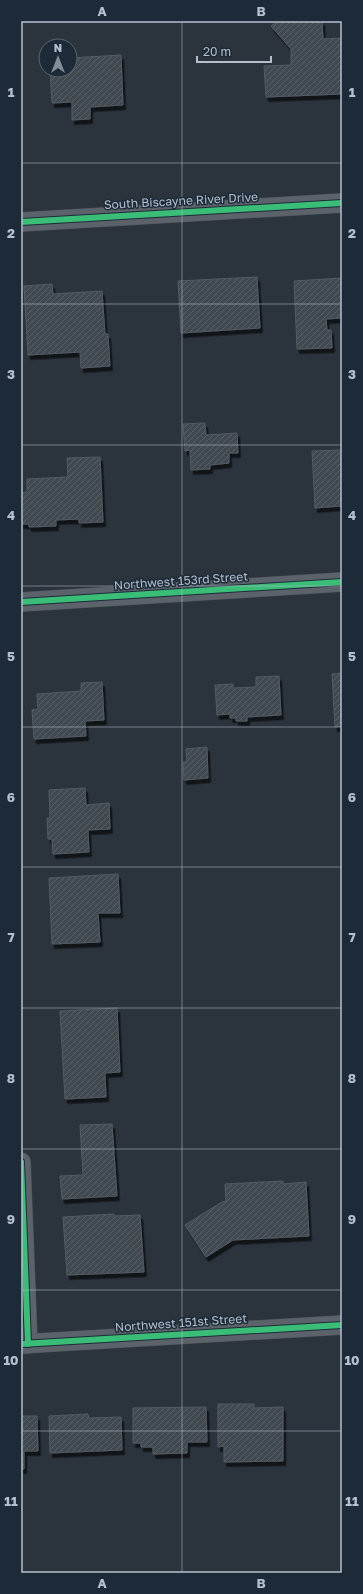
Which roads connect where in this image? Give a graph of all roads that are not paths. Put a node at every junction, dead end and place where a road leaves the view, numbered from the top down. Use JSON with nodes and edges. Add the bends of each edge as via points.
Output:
{"nodes":[{"id":1,"x":342,"y":203,"type":"edge"},
{"id":2,"x":21,"y":222,"type":"edge"},
{"id":3,"x":342,"y":582,"type":"edge"},
{"id":4,"x":21,"y":602,"type":"edge"},
{"id":5,"x":21,"y":1162,"type":"edge"},
{"id":6,"x":342,"y":1325,"type":"edge"},
{"id":7,"x":24,"y":1344,"type":"edge"}],
"edges":[{"from":1,"to":2,"type":"street","name":"South Biscayne River Drive"},
{"from":3,"to":4,"type":"street","name":"Northwest 153rd Street"},
{"from":5,"to":7,"type":"street"},
{"from":6,"to":7,"type":"street","name":"Northwest 151st Street"}]}
